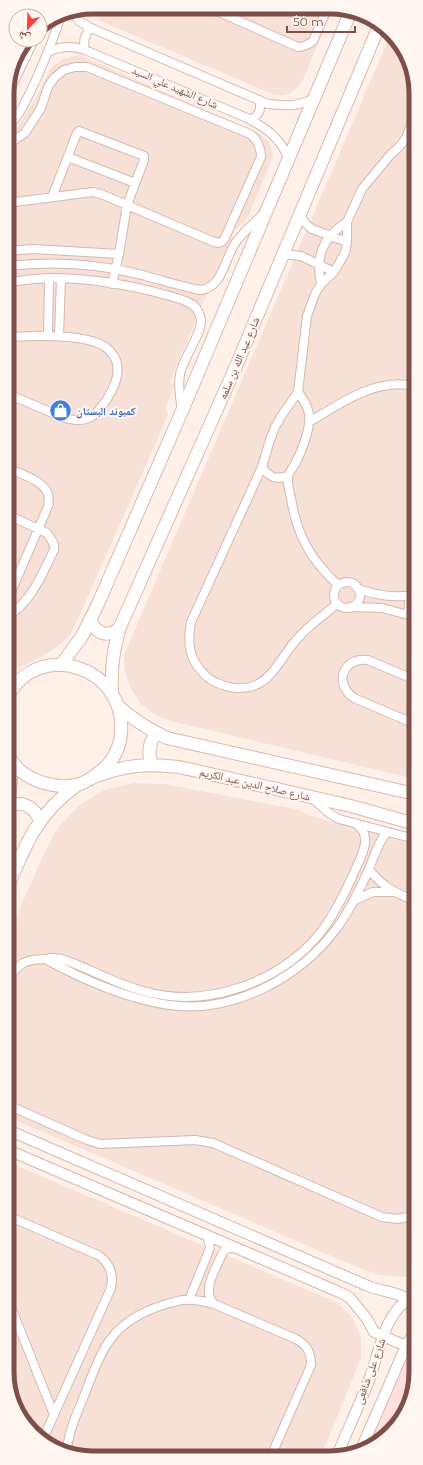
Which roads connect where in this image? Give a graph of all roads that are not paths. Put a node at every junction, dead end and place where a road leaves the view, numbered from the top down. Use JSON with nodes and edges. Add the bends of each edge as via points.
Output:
{"nodes":[{"id":1,"x":224,"y":14,"type":"edge"},
{"id":2,"x":325,"y":14,"type":"edge"},
{"id":3,"x":75,"y":17,"type":"edge"},
{"id":4,"x":349,"y":17,"type":"edge"},
{"id":5,"x":59,"y":22,"type":"edge"},
{"id":6,"x":92,"y":28,"type":"junction"},
{"id":7,"x":377,"y":30,"type":"edge"},
{"id":8,"x":30,"y":48,"type":"edge"},
{"id":9,"x":86,"y":50,"type":"junction"},
{"id":10,"x":48,"y":52,"type":"junction"},
{"id":11,"x":16,"y":77,"type":"edge"},
{"id":12,"x":313,"y":99,"type":"junction"},
{"id":13,"x":259,"y":100,"type":"junction"},
{"id":14,"x":14,"y":120,"type":"edge"},
{"id":15,"x":252,"y":120,"type":"junction"},
{"id":16,"x":409,"y":130,"type":"edge"},
{"id":17,"x":14,"y":140,"type":"edge"},
{"id":18,"x":68,"y":157,"type":"junction"},
{"id":19,"x":288,"y":157,"type":"junction"},
{"id":20,"x":135,"y":184,"type":"junction"},
{"id":21,"x":52,"y":197,"type":"junction"},
{"id":22,"x":14,"y":202,"type":"edge"},
{"id":23,"x":127,"y":205,"type":"junction"},
{"id":24,"x":265,"y":211,"type":"junction"},
{"id":25,"x":299,"y":214,"type":"junction"},
{"id":26,"x":347,"y":222,"type":"junction"},
{"id":27,"x":330,"y":236,"type":"junction"},
{"id":28,"x":347,"y":242,"type":"junction"},
{"id":29,"x":14,"y":250,"type":"edge"},
{"id":30,"x":119,"y":254,"type":"junction"},
{"id":31,"x":283,"y":254,"type":"junction"},
{"id":32,"x":318,"y":265,"type":"junction"},
{"id":33,"x":14,"y":266,"type":"edge"},
{"id":34,"x":115,"y":269,"type":"junction"},
{"id":35,"x":334,"y":272,"type":"junction"},
{"id":36,"x":49,"y":278,"type":"junction"},
{"id":37,"x":61,"y":279,"type":"junction"},
{"id":38,"x":14,"y":281,"type":"edge"},
{"id":39,"x":112,"y":284,"type":"junction"},
{"id":40,"x":321,"y":284,"type":"junction"},
{"id":41,"x":48,"y":335,"type":"junction"},
{"id":42,"x":60,"y":336,"type":"junction"},
{"id":43,"x":14,"y":337,"type":"edge"},
{"id":44,"x":409,"y":386,"type":"edge"},
{"id":45,"x":298,"y":392,"type":"junction"},
{"id":46,"x":14,"y":396,"type":"edge"},
{"id":47,"x":182,"y":411,"type":"junction"},
{"id":48,"x":309,"y":422,"type":"junction"},
{"id":49,"x":262,"y":467,"type":"junction"},
{"id":50,"x":14,"y":471,"type":"edge"},
{"id":51,"x":288,"y":476,"type":"junction"},
{"id":52,"x":14,"y":518,"type":"edge"},
{"id":53,"x":39,"y":528,"type":"junction"},
{"id":54,"x":14,"y":585,"type":"edge"},
{"id":55,"x":338,"y":585,"type":"junction"},
{"id":56,"x":357,"y":588,"type":"junction"},
{"id":57,"x":409,"y":596,"type":"edge"},
{"id":58,"x":409,"y":600,"type":"edge"},
{"id":59,"x":338,"y":604,"type":"junction"},
{"id":60,"x":351,"y":607,"type":"junction"},
{"id":61,"x":14,"y":611,"type":"edge"},
{"id":62,"x":409,"y":612,"type":"edge"},
{"id":63,"x":409,"y":615,"type":"edge"},
{"id":64,"x":91,"y":618,"type":"junction"},
{"id":65,"x":120,"y":627,"type":"junction"},
{"id":66,"x":61,"y":665,"type":"junction"},
{"id":67,"x":409,"y":677,"type":"edge"},
{"id":68,"x":21,"y":679,"type":"junction"},
{"id":69,"x":14,"y":681,"type":"edge"},
{"id":70,"x":14,"y":688,"type":"edge"},
{"id":71,"x":112,"y":693,"type":"junction"},
{"id":72,"x":119,"y":707,"type":"junction"},
{"id":73,"x":409,"y":721,"type":"edge"},
{"id":74,"x":156,"y":733,"type":"junction"},
{"id":75,"x":14,"y":763,"type":"edge"},
{"id":76,"x":152,"y":765,"type":"junction"},
{"id":77,"x":94,"y":777,"type":"junction"},
{"id":78,"x":79,"y":784,"type":"junction"},
{"id":79,"x":409,"y":793,"type":"edge"},
{"id":80,"x":311,"y":797,"type":"junction"},
{"id":81,"x":14,"y":804,"type":"edge"},
{"id":82,"x":40,"y":821,"type":"junction"},
{"id":83,"x":409,"y":822,"type":"edge"},
{"id":84,"x":356,"y":823,"type":"junction"},
{"id":85,"x":387,"y":832,"type":"junction"},
{"id":86,"x":409,"y":838,"type":"edge"},
{"id":87,"x":363,"y":849,"type":"junction"},
{"id":88,"x":375,"y":853,"type":"junction"},
{"id":89,"x":369,"y":869,"type":"junction"},
{"id":90,"x":14,"y":872,"type":"edge"},
{"id":91,"x":349,"y":883,"type":"junction"},
{"id":92,"x":360,"y":888,"type":"junction"},
{"id":93,"x":393,"y":892,"type":"junction"},
{"id":94,"x":409,"y":899,"type":"edge"},
{"id":95,"x":355,"y":900,"type":"junction"},
{"id":96,"x":14,"y":972,"type":"edge"},
{"id":97,"x":156,"y":998,"type":"junction"},
{"id":98,"x":14,"y":1108,"type":"edge"},
{"id":99,"x":14,"y":1133,"type":"edge"},
{"id":100,"x":14,"y":1153,"type":"edge"},
{"id":101,"x":409,"y":1217,"type":"edge"},
{"id":102,"x":14,"y":1219,"type":"edge"},
{"id":103,"x":204,"y":1234,"type":"junction"},
{"id":104,"x":233,"y":1247,"type":"junction"},
{"id":105,"x":199,"y":1277,"type":"junction"},
{"id":106,"x":211,"y":1282,"type":"junction"},
{"id":107,"x":409,"y":1298,"type":"edge"},
{"id":108,"x":189,"y":1300,"type":"junction"},
{"id":109,"x":409,"y":1302,"type":"edge"},
{"id":110,"x":214,"y":1304,"type":"junction"},
{"id":111,"x":14,"y":1317,"type":"edge"},
{"id":112,"x":382,"y":1336,"type":"junction"},
{"id":113,"x":409,"y":1341,"type":"edge"},
{"id":114,"x":406,"y":1346,"type":"junction"},
{"id":115,"x":54,"y":1415,"type":"junction"},
{"id":116,"x":45,"y":1435,"type":"edge"},
{"id":117,"x":364,"y":1443,"type":"edge"},
{"id":118,"x":67,"y":1447,"type":"edge"},
{"id":119,"x":339,"y":1450,"type":"edge"},
{"id":120,"x":273,"y":1451,"type":"edge"}],
"edges":[{"from":1,"to":2,"type":"street","via":[[303,47],[313,41]]},
{"from":3,"to":6,"type":"street","name":"شارع الشهيد علي السيد"},
{"from":4,"to":12,"type":"main road"},
{"from":5,"to":10,"type":"street"},
{"from":6,"to":9,"type":"street","via":[[84,40]]},
{"from":6,"to":13,"type":"street","name":"شارع الشهيد علي السيد"},
{"from":7,"to":25,"type":"main road","name":"شارع عبد الله بن سلمه"},
{"from":8,"to":11,"type":"street"},
{"from":9,"to":10,"type":"street","name":"شارع الشهيد علي السيد","via":[[66,46]]},
{"from":9,"to":15,"type":"street","name":"شارع الشهيد علي السيد"},
{"from":10,"to":14,"type":"street","via":[[25,103]]},
{"from":12,"to":13,"type":"street","name":"شارع الشهيد علي السيد","via":[[300,105],[284,106]]},
{"from":12,"to":19,"type":"main road"},
{"from":13,"to":15,"type":"street","via":[[259,114]]},
{"from":15,"to":19,"type":"street","name":"شارع الشهيد علي السيد","via":[[283,145]]},
{"from":16,"to":26,"type":"street","via":[[400,147],[362,189]]},
{"from":17,"to":23,"type":"street","via":[[25,133],[41,108],[54,78],[64,70],[75,67],[87,68],[243,131],[256,138],[259,144],[261,157],[222,242],[214,242]]},
{"from":18,"to":20,"type":"street"},
{"from":18,"to":20,"type":"street","via":[[77,133],[81,131],[137,152],[143,155],[144,159]]},
{"from":18,"to":21,"type":"street"},
{"from":19,"to":24,"type":"main road"},
{"from":20,"to":23,"type":"street"},
{"from":21,"to":22,"type":"street"},
{"from":21,"to":23,"type":"street","via":[[93,192]]},
{"from":23,"to":30,"type":"street"},
{"from":24,"to":34,"type":"street","via":[[244,231],[235,243],[216,283],[206,289],[194,289]]},
{"from":24,"to":47,"type":"main road"},
{"from":25,"to":27,"type":"street","via":[[312,229]]},
{"from":25,"to":31,"type":"main road","name":"شارع عبد الله بن سلمه"},
{"from":26,"to":27,"type":"street"},
{"from":26,"to":28,"type":"street"},
{"from":27,"to":28,"type":"street"},
{"from":27,"to":32,"type":"street","via":[[324,244]]},
{"from":28,"to":35,"type":"street"},
{"from":29,"to":30,"type":"street","via":[[33,249]]},
{"from":30,"to":34,"type":"street"},
{"from":31,"to":32,"type":"street","via":[[301,256]]},
{"from":31,"to":65,"type":"main road","name":"شارع عبد الله بن سلمه"},
{"from":32,"to":35,"type":"street"},
{"from":32,"to":40,"type":"street"},
{"from":33,"to":34,"type":"street","via":[[86,264]]},
{"from":34,"to":39,"type":"street"},
{"from":35,"to":40,"type":"street"},
{"from":36,"to":37,"type":"street"},
{"from":36,"to":38,"type":"street"},
{"from":36,"to":41,"type":"street"},
{"from":37,"to":39,"type":"street"},
{"from":37,"to":42,"type":"street"},
{"from":39,"to":47,"type":"street","via":[[186,301],[198,312],[201,320],[199,328],[180,373]]},
{"from":40,"to":45,"type":"street","via":[[307,316]]},
{"from":41,"to":42,"type":"street"},
{"from":41,"to":43,"type":"street"},
{"from":42,"to":46,"type":"street","via":[[94,341],[105,346],[113,355],[117,366],[117,378],[98,413],[84,419],[69,419]]},
{"from":44,"to":48,"type":"street","via":[[392,385],[356,394]]},
{"from":45,"to":48,"type":"street","via":[[308,407]]},
{"from":45,"to":49,"type":"street","via":[[275,428]]},
{"from":47,"to":64,"type":"main road"},
{"from":48,"to":51,"type":"street","via":[[300,453]]},
{"from":49,"to":51,"type":"street","via":[[266,474],[273,478]]},
{"from":49,"to":59,"type":"street","via":[[191,622],[189,647],[192,658],[206,677],[217,683],[229,688],[255,686],[275,670],[302,633]]},
{"from":50,"to":53,"type":"street","via":[[38,482],[48,494],[49,504]]},
{"from":51,"to":55,"type":"street","via":[[293,513],[305,546],[318,565]]},
{"from":52,"to":53,"type":"street"},
{"from":53,"to":54,"type":"street"},
{"from":53,"to":61,"type":"street","via":[[51,538],[54,550],[36,588]]},
{"from":55,"to":56,"type":"street","via":[[350,583]]},
{"from":55,"to":59,"type":"street","via":[[334,595]]},
{"from":56,"to":57,"type":"street","via":[[381,596]]},
{"from":56,"to":60,"type":"street","via":[[359,599]]},
{"from":58,"to":62,"type":"street"},
{"from":59,"to":60,"type":"street","via":[[342,607]]},
{"from":60,"to":63,"type":"street","via":[[382,608]]},
{"from":64,"to":65,"type":"main road","via":[[93,626],[102,633],[110,634]]},
{"from":64,"to":66,"type":"main road","via":[[82,636]]},
{"from":65,"to":71,"type":"main road","name":"شارع عبد الله بن سلمه","via":[[113,653]]},
{"from":66,"to":68,"type":"main road","via":[[46,666]]},
{"from":66,"to":71,"type":"main road","via":[[90,672],[103,681]]},
{"from":67,"to":73,"type":"street","via":[[361,659],[349,664],[342,675],[342,682],[348,694]]},
{"from":68,"to":69,"type":"main road"},
{"from":68,"to":70,"type":"main road"},
{"from":71,"to":72,"type":"main road"},
{"from":72,"to":74,"type":"main road","via":[[133,720]]},
{"from":72,"to":77,"type":"main road","via":[[121,739],[106,767]]},
{"from":74,"to":76,"type":"main road","via":[[149,746]]},
{"from":74,"to":79,"type":"main road","via":[[167,738]]},
{"from":75,"to":78,"type":"main road","via":[[33,780],[48,785],[64,787]]},
{"from":76,"to":77,"type":"main road","name":"شارع صلاح الدين عبد الكريم","via":[[136,765]]},
{"from":76,"to":80,"type":"main road","name":"شارع صلاح الدين عبد الكريم","via":[[179,767]]},
{"from":77,"to":78,"type":"main road"},
{"from":78,"to":82,"type":"main road","via":[[62,796]]},
{"from":80,"to":83,"type":"main road","name":"شارع صلاح الدين عبد الكريم"},
{"from":80,"to":84,"type":"street","via":[[334,817]]},
{"from":81,"to":82,"type":"main road","via":[[29,806]]},
{"from":82,"to":90,"type":"main road","via":[[28,840]]},
{"from":84,"to":85,"type":"street"},
{"from":84,"to":87,"type":"street","via":[[366,838]]},
{"from":85,"to":86,"type":"street"},
{"from":85,"to":88,"type":"street"},
{"from":87,"to":88,"type":"street"},
{"from":87,"to":91,"type":"street"},
{"from":88,"to":89,"type":"street"},
{"from":89,"to":92,"type":"street"},
{"from":89,"to":93,"type":"street"},
{"from":91,"to":92,"type":"street"},
{"from":91,"to":97,"type":"street","via":[[339,906],[320,933],[296,957],[268,976],[237,989],[205,996]]},
{"from":92,"to":95,"type":"street"},
{"from":93,"to":94,"type":"street"},
{"from":93,"to":95,"type":"street","via":[[373,892]]},
{"from":95,"to":97,"type":"street","via":[[320,948],[297,968],[272,984],[244,996],[215,1004],[185,1006]]},
{"from":96,"to":97,"type":"street","via":[[27,961],[63,959]]},
{"from":98,"to":101,"type":"street","via":[[100,1144],[195,1140],[213,1143],[382,1217],[398,1219]]},
{"from":99,"to":107,"type":"street","via":[[368,1286]]},
{"from":100,"to":103,"type":"street"},
{"from":102,"to":115,"type":"street","via":[[98,1255],[108,1263],[112,1275],[111,1288]]},
{"from":103,"to":104,"type":"street"},
{"from":103,"to":105,"type":"street","via":[[208,1238],[210,1248]]},
{"from":104,"to":106,"type":"street","via":[[222,1254]]},
{"from":104,"to":112,"type":"street","via":[[349,1297],[374,1332]]},
{"from":105,"to":106,"type":"street"},
{"from":105,"to":108,"type":"street"},
{"from":106,"to":110,"type":"street","via":[[208,1292]]},
{"from":108,"to":110,"type":"street"},
{"from":108,"to":118,"type":"street","via":[[154,1307],[140,1314],[127,1322],[106,1345],[70,1433]]},
{"from":109,"to":112,"type":"street","name":"شارع على شافعى","via":[[394,1315]]},
{"from":110,"to":120,"type":"street","via":[[296,1339],[308,1349],[311,1365]]},
{"from":111,"to":115,"type":"street"},
{"from":112,"to":114,"type":"street"},
{"from":112,"to":119,"type":"street","name":"شارع على شافعى","via":[[369,1381]]},
{"from":113,"to":114,"type":"street","name":"شارع على شافعى"},
{"from":114,"to":117,"type":"street","name":"شارع على شافعى"},
{"from":115,"to":116,"type":"street"}]}
